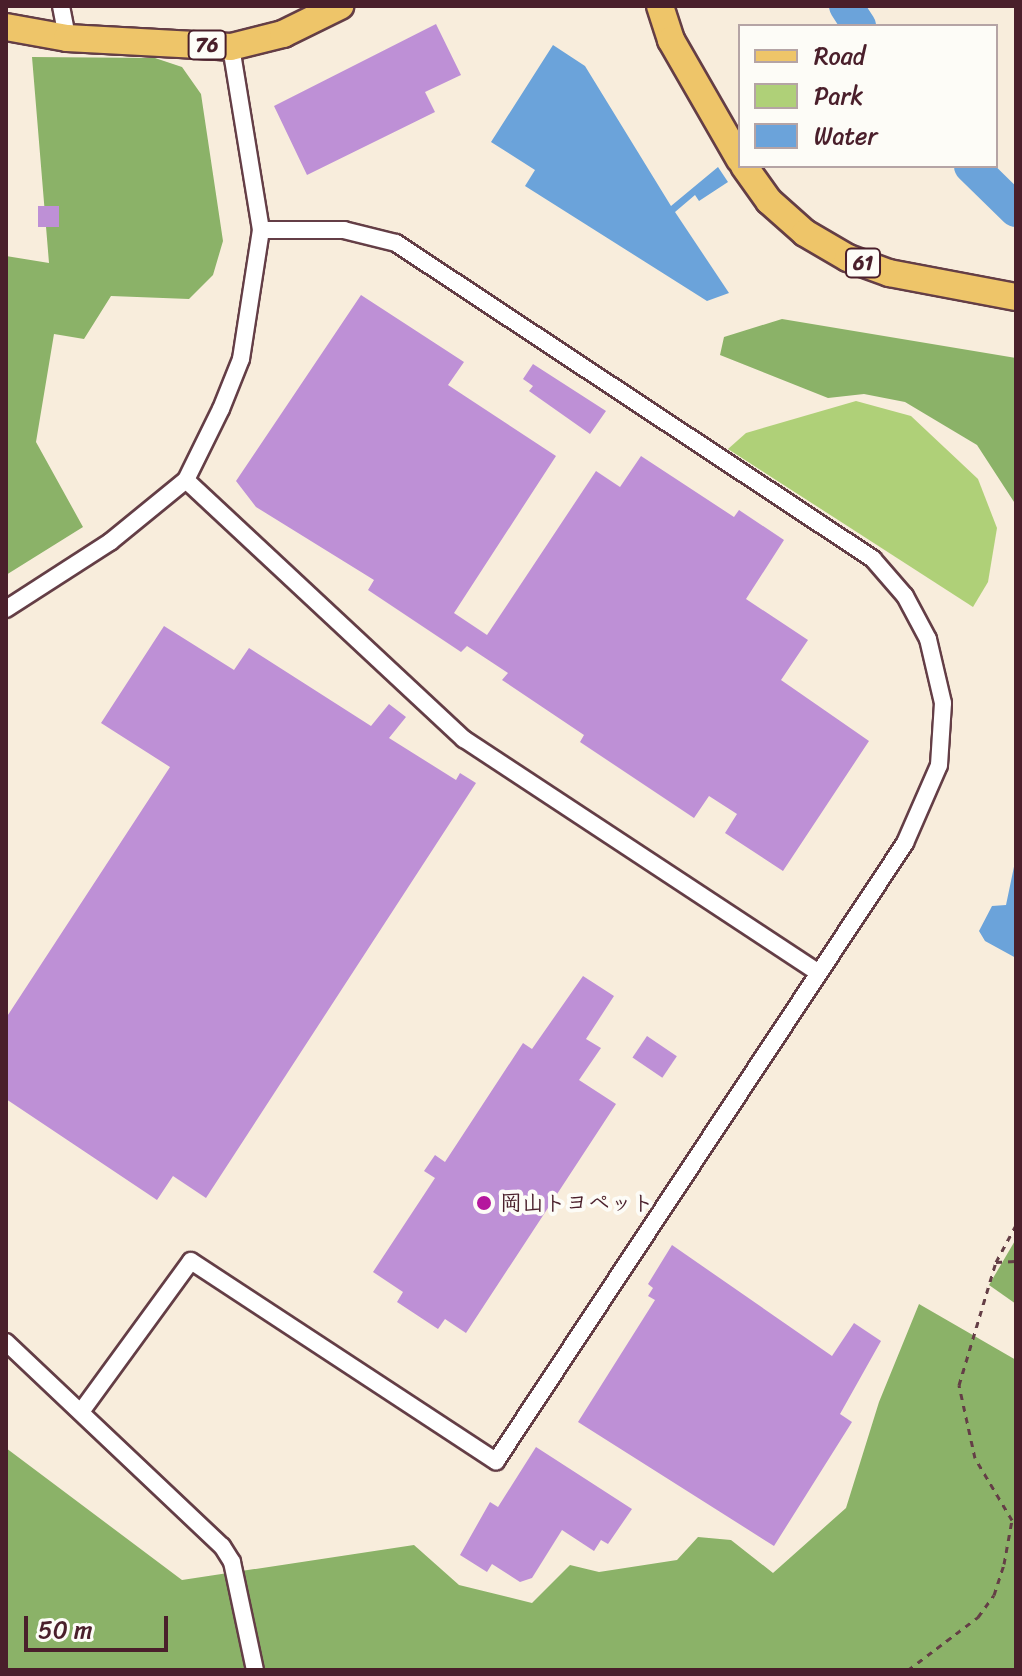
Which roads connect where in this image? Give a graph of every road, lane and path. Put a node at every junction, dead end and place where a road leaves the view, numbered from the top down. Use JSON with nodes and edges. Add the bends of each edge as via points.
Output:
{"nodes":[{"id":1,"x":61,"y":6,"type":"edge"},
{"id":2,"x":340,"y":6,"type":"edge"},
{"id":3,"x":660,"y":6,"type":"edge"},
{"id":4,"x":6,"y":27,"type":"edge"},
{"id":5,"x":67,"y":38,"type":"junction"},
{"id":6,"x":231,"y":47,"type":"junction"},
{"id":7,"x":738,"y":157,"type":"edge"},
{"id":8,"x":746,"y":168,"type":"edge"},
{"id":9,"x":261,"y":230,"type":"junction"},
{"id":10,"x":1016,"y":297,"type":"edge"},
{"id":11,"x":186,"y":480,"type":"junction"},
{"id":12,"x":6,"y":609,"type":"edge"},
{"id":13,"x":817,"y":972,"type":"junction"},
{"id":14,"x":1016,"y":1225,"type":"edge"},
{"id":15,"x":1016,"y":1261,"type":"edge"},
{"id":16,"x":996,"y":1262,"type":"junction"},
{"id":17,"x":6,"y":1342,"type":"edge"},
{"id":18,"x":83,"y":1409,"type":"junction"},
{"id":19,"x":255,"y":1670,"type":"edge"},
{"id":20,"x":908,"y":1670,"type":"edge"}],
"edges":[{"from":1,"to":5,"type":"street"},
{"from":2,"to":6,"type":"main road","number":"76","via":[[283,34]]},
{"from":3,"to":7,"type":"main road","via":[[671,40]]},
{"from":4,"to":5,"type":"main road","number":"76"},
{"from":5,"to":6,"type":"main road","number":"76"},
{"from":6,"to":9,"type":"street"},
{"from":8,"to":10,"type":"main road","number":"61","via":[[805,233],[848,258],[889,273]]},
{"from":9,"to":11,"type":"street","via":[[241,359]]},
{"from":9,"to":13,"type":"street","via":[[344,230],[396,243],[852,542],[905,596],[928,639],[940,680],[944,725],[939,765],[905,843]]},
{"from":11,"to":12,"type":"street","via":[[110,542]]},
{"from":11,"to":13,"type":"street","via":[[464,739]]},
{"from":13,"to":18,"type":"street","via":[[496,1461],[191,1261]]},
{"from":14,"to":16,"type":"path"},
{"from":15,"to":16,"type":"path"},
{"from":16,"to":20,"type":"path","via":[[959,1385],[975,1458],[1012,1520],[1004,1564],[994,1595],[978,1617]]},
{"from":17,"to":18,"type":"street"},
{"from":18,"to":19,"type":"street","via":[[222,1546],[232,1562]]}]}
